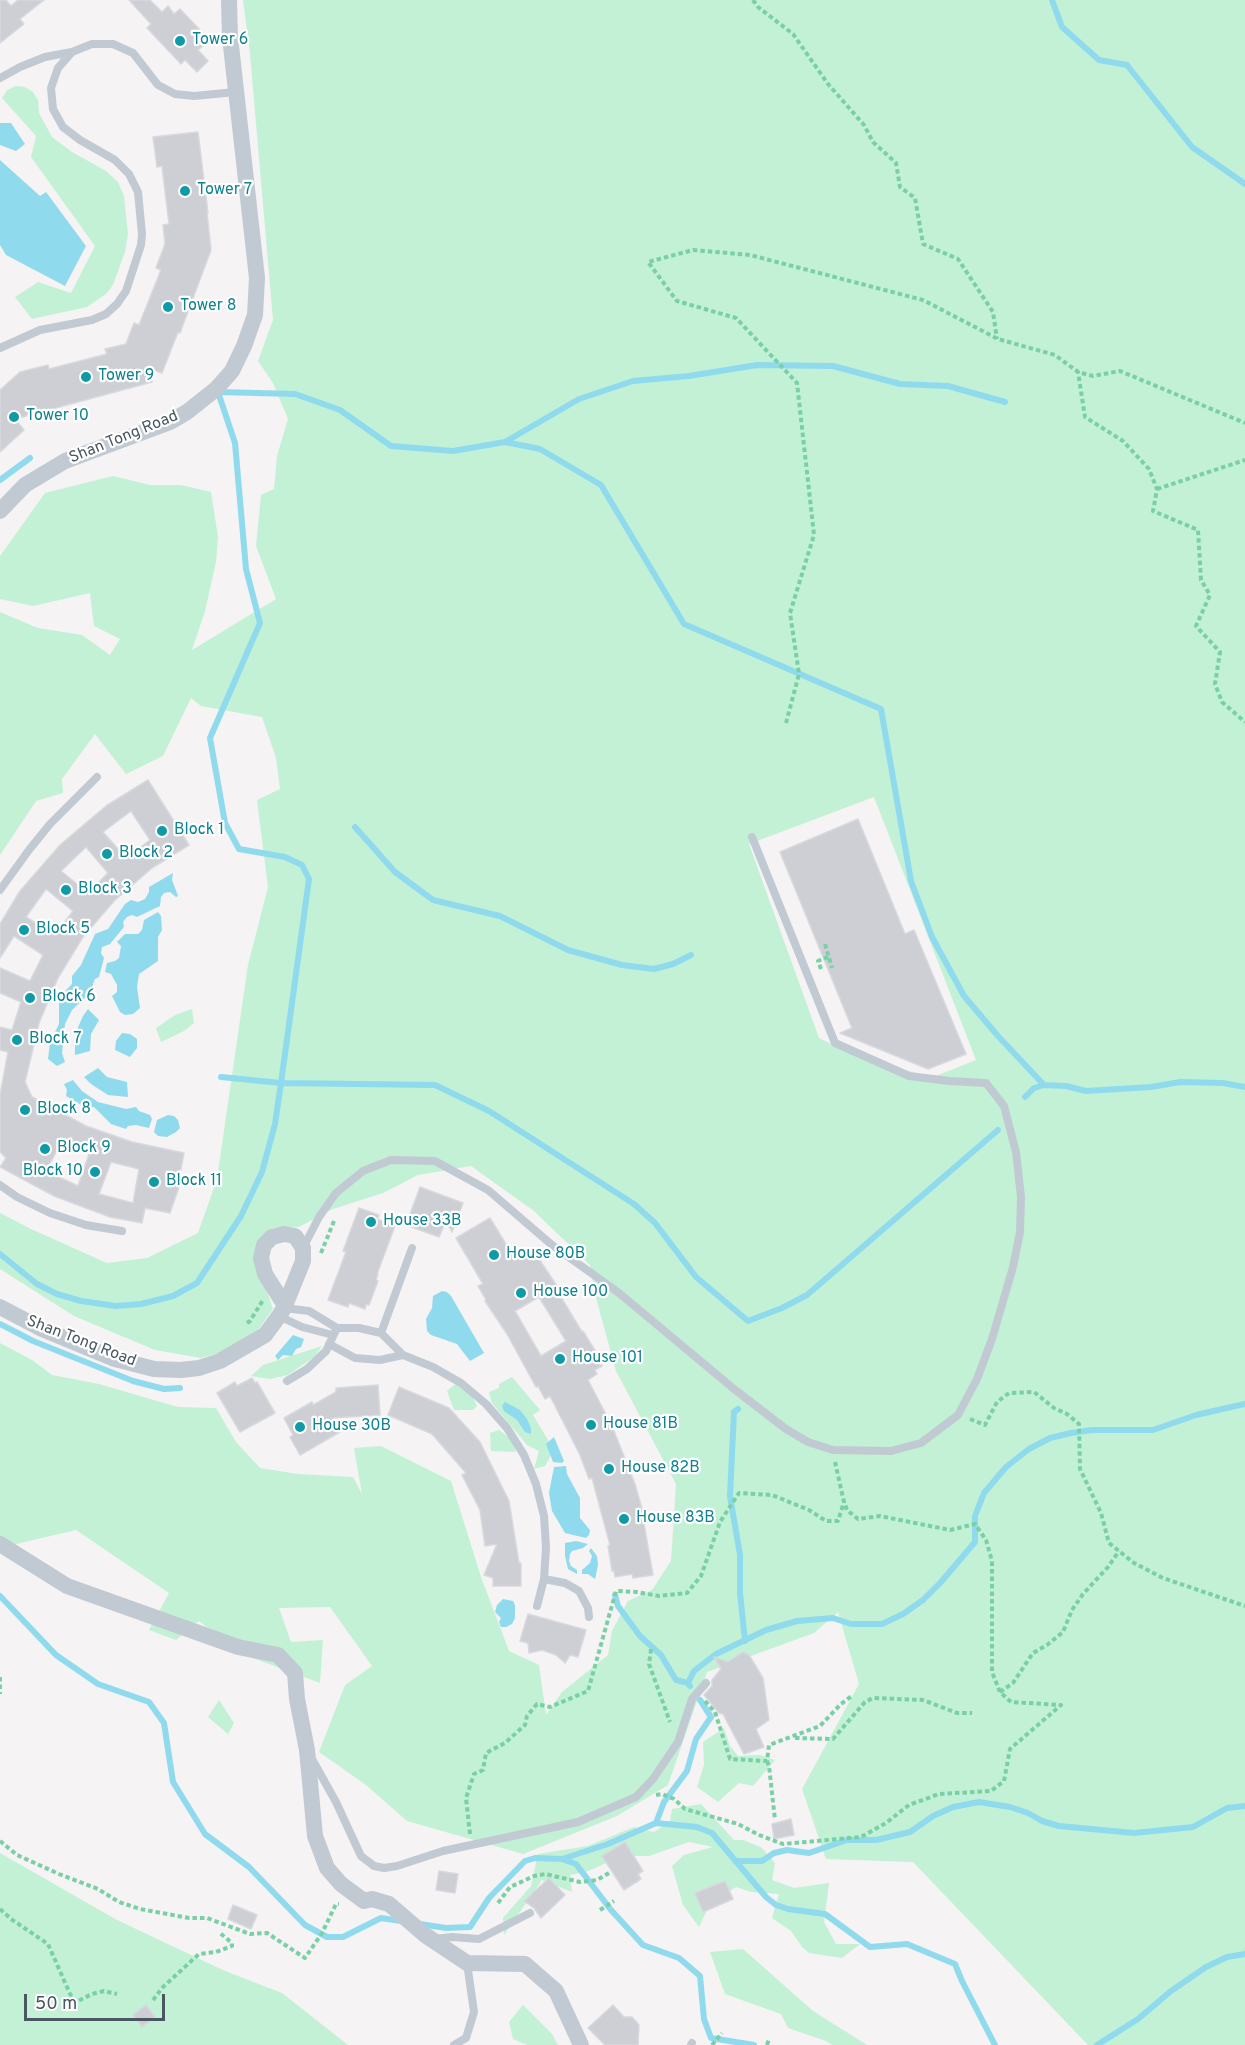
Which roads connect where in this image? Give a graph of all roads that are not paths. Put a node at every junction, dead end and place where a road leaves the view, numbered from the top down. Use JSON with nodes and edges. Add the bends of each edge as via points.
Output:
{"nodes":[{"id":1,"x":229,"y":0,"type":"edge"},
{"id":2,"x":72,"y":52,"type":"junction"},
{"id":3,"x":0,"y":78,"type":"edge"},
{"id":4,"x":236,"y":92,"type":"junction"},
{"id":5,"x":0,"y":348,"type":"edge"},
{"id":6,"x":0,"y":510,"type":"edge"},
{"id":7,"x":97,"y":777,"type":"dead end"},
{"id":8,"x":752,"y":837,"type":"dead end"},
{"id":9,"x":0,"y":890,"type":"edge"},
{"id":10,"x":0,"y":1185,"type":"edge"},
{"id":11,"x":122,"y":1231,"type":"dead end"},
{"id":12,"x":303,"y":1248,"type":"junction"},
{"id":13,"x":412,"y":1248,"type":"dead end"},
{"id":14,"x":0,"y":1306,"type":"edge"},
{"id":15,"x":282,"y":1309,"type":"junction"},
{"id":16,"x":381,"y":1333,"type":"junction"},
{"id":17,"x":333,"y":1335,"type":"junction"},
{"id":18,"x":404,"y":1355,"type":"junction"},
{"id":19,"x":287,"y":1381,"type":"dead end"},
{"id":20,"x":0,"y":1544,"type":"edge"},
{"id":21,"x":544,"y":1579,"type":"junction"},
{"id":22,"x":537,"y":1606,"type":"dead end"},
{"id":23,"x":589,"y":1617,"type":"dead end"},
{"id":24,"x":706,"y":1683,"type":"dead end"},
{"id":25,"x":307,"y":1750,"type":"junction"},
{"id":26,"x":530,"y":1912,"type":"dead end"},
{"id":27,"x":428,"y":1937,"type":"junction"},
{"id":28,"x":467,"y":1963,"type":"junction"},
{"id":29,"x":454,"y":2045,"type":"edge"},
{"id":30,"x":581,"y":2045,"type":"edge"}],
"edges":[{"from":1,"to":4,"type":"street","name":"Shan Tong Road"},
{"from":2,"to":3,"type":"lane","via":[[45,57]]},
{"from":2,"to":4,"type":"lane","via":[[92,44],[113,44],[133,53],[158,85],[175,94]]},
{"from":2,"to":5,"type":"lane","via":[[58,68],[51,88],[53,108],[63,127],[115,160],[129,174],[138,192],[141,245],[126,291],[106,314],[40,330]]},
{"from":4,"to":6,"type":"street","name":"Shan Tong Road","via":[[256,278],[255,315],[232,370],[211,394],[187,412],[65,461],[25,485]]},
{"from":7,"to":9,"type":"lane","via":[[50,824]]},
{"from":8,"to":12,"type":"lane","via":[[836,1043],[909,1076],[986,1083],[1004,1106],[1016,1152],[1020,1232],[992,1339],[958,1415],[921,1443],[891,1451],[833,1450],[808,1442],[734,1389],[488,1190],[435,1161],[391,1160],[363,1171],[336,1193]]},
{"from":10,"to":11,"type":"lane","via":[[50,1213]]},
{"from":12,"to":15,"type":"street","name":"Shan Tong Road","via":[[303,1261]]},
{"from":12,"to":15,"type":"street","via":[[296,1236],[284,1233],[264,1245],[261,1258],[265,1274]]},
{"from":13,"to":16,"type":"lane"},
{"from":14,"to":15,"type":"street","name":"Shan Tong Road","via":[[40,1328],[115,1359],[169,1370],[199,1368],[220,1361],[265,1335]]},
{"from":15,"to":17,"type":"lane","via":[[302,1327]]},
{"from":15,"to":17,"type":"lane","via":[[309,1311]]},
{"from":16,"to":17,"type":"lane","via":[[359,1328]]},
{"from":16,"to":18,"type":"lane"},
{"from":17,"to":18,"type":"lane","via":[[355,1358],[380,1360]]},
{"from":17,"to":19,"type":"lane","via":[[326,1351]]},
{"from":18,"to":21,"type":"lane","via":[[461,1383],[486,1404],[524,1455],[541,1505],[546,1547]]},
{"from":20,"to":25,"type":"street","via":[[67,1586],[238,1647],[278,1654],[295,1673]]},
{"from":21,"to":22,"type":"lane"},
{"from":21,"to":23,"type":"lane","via":[[566,1583],[579,1592]]},
{"from":24,"to":25,"type":"lane","via":[[692,1699],[679,1738],[653,1779],[636,1797],[578,1822],[443,1851],[397,1866],[374,1866],[361,1856]]},
{"from":25,"to":27,"type":"street","via":[[315,1836],[327,1868],[364,1901],[389,1904]]},
{"from":26,"to":27,"type":"lane","via":[[479,1939]]},
{"from":27,"to":28,"type":"street"},
{"from":28,"to":29,"type":"lane","via":[[474,2012],[466,2038]]},
{"from":28,"to":30,"type":"street","via":[[525,1964],[556,1991]]}]}
